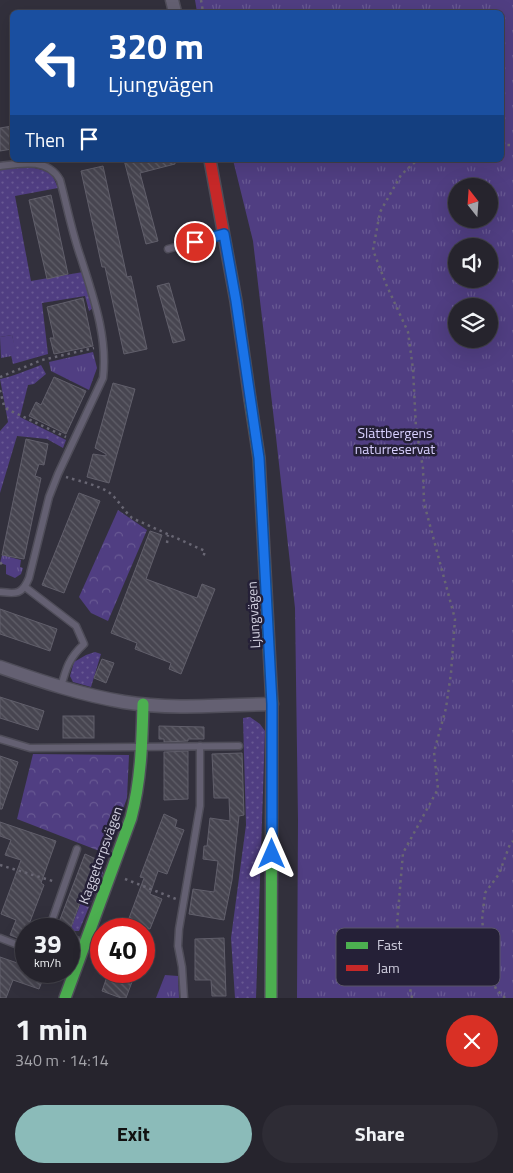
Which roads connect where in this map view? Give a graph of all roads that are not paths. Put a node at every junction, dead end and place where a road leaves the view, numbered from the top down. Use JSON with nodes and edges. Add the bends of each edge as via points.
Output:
{"nodes":[{"id":1,"x":210,"y":162,"type":"edge"},
{"id":2,"x":0,"y":166,"type":"edge"},
{"id":3,"x":224,"y":234,"type":"junction"},
{"id":4,"x":168,"y":248,"type":"dead end"},
{"id":5,"x":25,"y":588,"type":"junction"},
{"id":6,"x":0,"y":592,"type":"edge"},
{"id":7,"x":0,"y":667,"type":"edge"},
{"id":8,"x":61,"y":687,"type":"junction"},
{"id":9,"x":143,"y":704,"type":"junction"},
{"id":10,"x":272,"y":704,"type":"junction"},
{"id":11,"x":0,"y":739,"type":"edge"},
{"id":12,"x":200,"y":746,"type":"junction"},
{"id":13,"x":239,"y":746,"type":"dead end"},
{"id":14,"x":142,"y":748,"type":"junction"},
{"id":15,"x":77,"y":849,"type":"dead end"},
{"id":16,"x":53,"y":918,"type":"edge"},
{"id":17,"x":0,"y":938,"type":"edge"},
{"id":18,"x":80,"y":942,"type":"edge"},
{"id":19,"x":15,"y":944,"type":"edge"},
{"id":20,"x":84,"y":944,"type":"junction"},
{"id":21,"x":65,"y":998,"type":"edge"},
{"id":22,"x":184,"y":998,"type":"edge"},
{"id":23,"x":271,"y":998,"type":"edge"}],
"edges":[{"from":1,"to":3,"type":"street","name":"Ljungvägen"},
{"from":2,"to":5,"type":"lane","via":[[38,164],[56,172],[88,277],[103,346],[103,378],[49,497]]},
{"from":3,"to":4,"type":"lane"},
{"from":3,"to":10,"type":"street","name":"Ljungvägen","via":[[259,458]]},
{"from":5,"to":6,"type":"lane","via":[[14,594]]},
{"from":5,"to":8,"type":"lane","via":[[80,631],[84,644],[67,664]]},
{"from":7,"to":8,"type":"street"},
{"from":8,"to":9,"type":"street"},
{"from":9,"to":10,"type":"street"},
{"from":9,"to":14,"type":"street","name":"Kaggetorpsvägen"},
{"from":10,"to":23,"type":"street","name":"Ljungvägen"},
{"from":11,"to":14,"type":"lane","via":[[30,748]]},
{"from":12,"to":13,"type":"lane"},
{"from":12,"to":14,"type":"lane"},
{"from":12,"to":22,"type":"lane","via":[[200,806],[179,929]]},
{"from":14,"to":20,"type":"street","name":"Kaggetorpsvägen","via":[[138,792],[131,818]]},
{"from":15,"to":16,"type":"lane","name":"Kaggetorpsvägen"},
{"from":17,"to":19,"type":"lane"},
{"from":18,"to":20,"type":"lane"},
{"from":20,"to":21,"type":"street","name":"Kaggetorpsvägen"}]}
